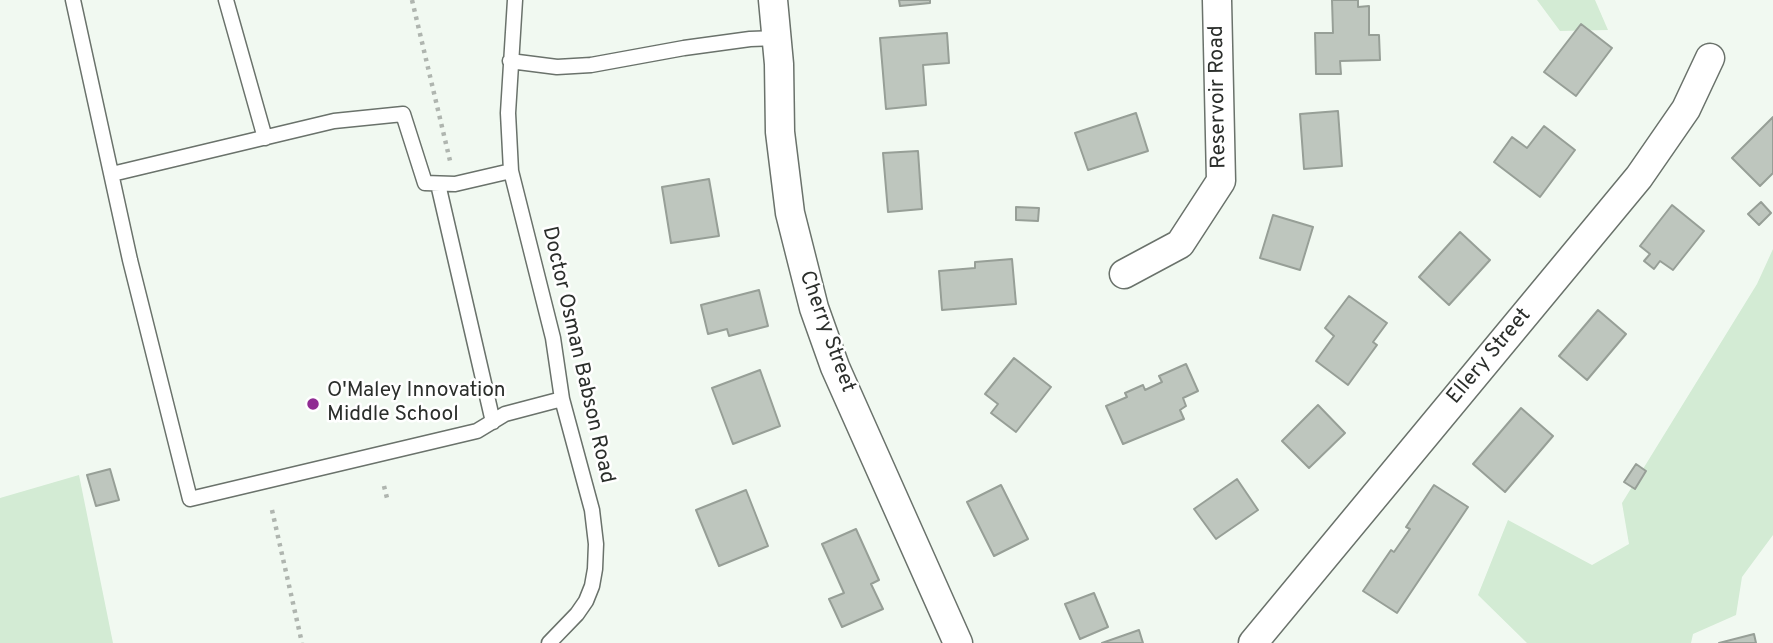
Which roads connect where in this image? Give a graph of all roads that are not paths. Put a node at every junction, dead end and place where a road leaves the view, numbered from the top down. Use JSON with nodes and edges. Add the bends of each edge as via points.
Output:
{"nodes":[{"id":1,"x":73,"y":0,"type":"edge"},
{"id":2,"x":226,"y":0,"type":"edge"},
{"id":3,"x":515,"y":0,"type":"edge"},
{"id":4,"x":772,"y":0,"type":"edge"},
{"id":5,"x":1217,"y":0,"type":"edge"},
{"id":6,"x":777,"y":38,"type":"junction"},
{"id":7,"x":1710,"y":58,"type":"dead end"},
{"id":8,"x":510,"y":61,"type":"junction"},
{"id":9,"x":265,"y":138,"type":"junction"},
{"id":10,"x":511,"y":171,"type":"junction"},
{"id":11,"x":111,"y":174,"type":"junction"},
{"id":12,"x":438,"y":184,"type":"junction"},
{"id":13,"x":1124,"y":274,"type":"dead end"},
{"id":14,"x":562,"y":399,"type":"junction"},
{"id":15,"x":493,"y":422,"type":"junction"},
{"id":16,"x":549,"y":643,"type":"edge"},
{"id":17,"x":958,"y":643,"type":"edge"},
{"id":18,"x":1253,"y":643,"type":"edge"}],
"edges":[{"from":1,"to":11,"type":"lane"},
{"from":2,"to":9,"type":"lane"},
{"from":3,"to":8,"type":"lane","name":"Doctor Osman Babson Road"},
{"from":4,"to":6,"type":"street","name":"Cherry Street"},
{"from":5,"to":13,"type":"street","name":"Reservoir Road","via":[[1221,181],[1180,244]]},
{"from":6,"to":8,"type":"lane","via":[[710,44],[591,65],[556,67]]},
{"from":6,"to":17,"type":"street","name":"Cherry Street","via":[[780,132],[790,213],[814,308],[835,367]]},
{"from":7,"to":18,"type":"street","name":"Ellery Street","via":[[1686,109],[1639,177]]},
{"from":8,"to":10,"type":"lane","name":"Doctor Osman Babson Road"},
{"from":9,"to":11,"type":"lane"},
{"from":9,"to":12,"type":"lane","via":[[334,121],[403,114],[425,183]]},
{"from":10,"to":12,"type":"lane"},
{"from":10,"to":14,"type":"lane","name":"Doctor Osman Babson Road","via":[[552,338]]},
{"from":11,"to":15,"type":"lane","via":[[190,499],[477,431]]},
{"from":12,"to":15,"type":"lane"},
{"from":14,"to":15,"type":"lane","via":[[505,414]]},
{"from":14,"to":16,"type":"lane","name":"Doctor Osman Babson Road","via":[[592,510],[596,569],[586,601]]}]}
